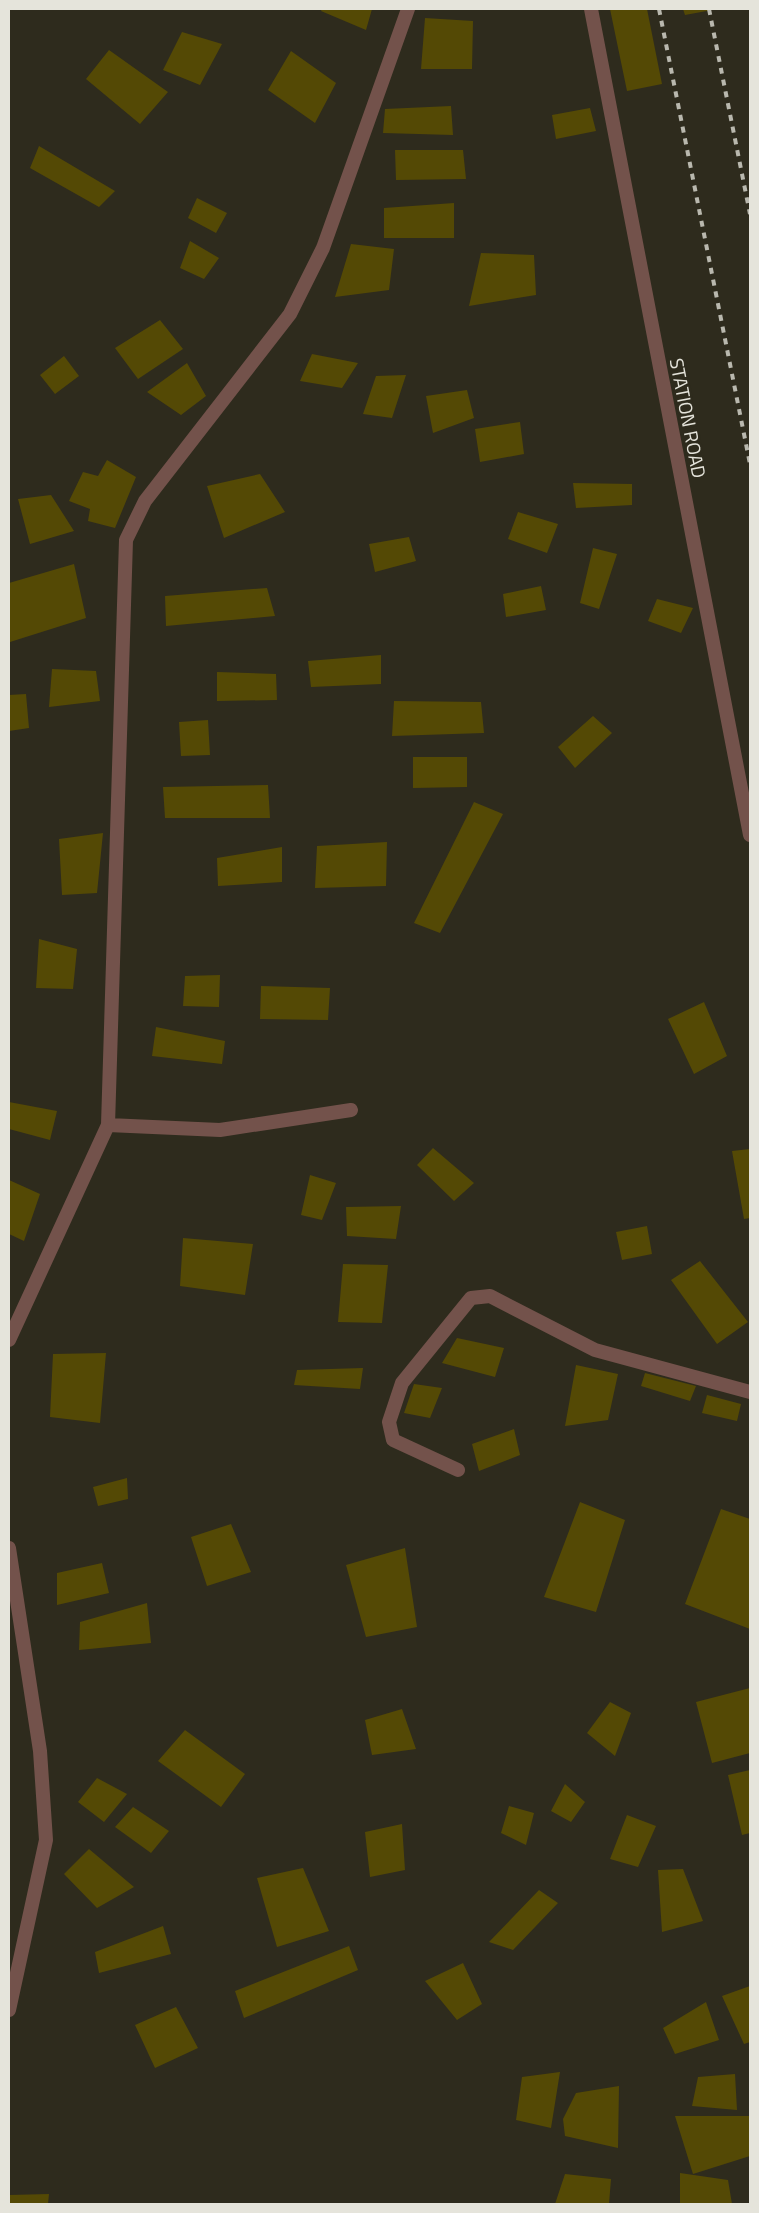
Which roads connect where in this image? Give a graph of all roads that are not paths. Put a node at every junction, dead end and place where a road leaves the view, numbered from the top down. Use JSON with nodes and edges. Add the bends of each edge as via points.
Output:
{"nodes":[{"id":1,"x":408,"y":9,"type":"edge"},
{"id":2,"x":591,"y":9,"type":"edge"},
{"id":3,"x":750,"y":835,"type":"edge"},
{"id":4,"x":351,"y":1110,"type":"dead end"},
{"id":5,"x":108,"y":1125,"type":"junction"},
{"id":6,"x":9,"y":1340,"type":"edge"},
{"id":7,"x":750,"y":1392,"type":"edge"},
{"id":8,"x":458,"y":1470,"type":"dead end"},
{"id":9,"x":9,"y":1548,"type":"edge"},
{"id":10,"x":13,"y":1965,"type":"edge"},
{"id":11,"x":9,"y":2010,"type":"edge"}],
"edges":[{"from":1,"to":5,"type":"street","via":[[323,248],[290,314],[145,500],[126,540]]},
{"from":2,"to":3,"type":"street","name":"STATION ROAD"},
{"from":4,"to":5,"type":"street","via":[[220,1130]]},
{"from":5,"to":6,"type":"street"},
{"from":7,"to":8,"type":"street","via":[[595,1350],[490,1296],[472,1298],[402,1383],[389,1422],[393,1440]]},
{"from":9,"to":10,"type":"street","via":[[40,1752],[46,1840]]},
{"from":10,"to":11,"type":"street"}]}
